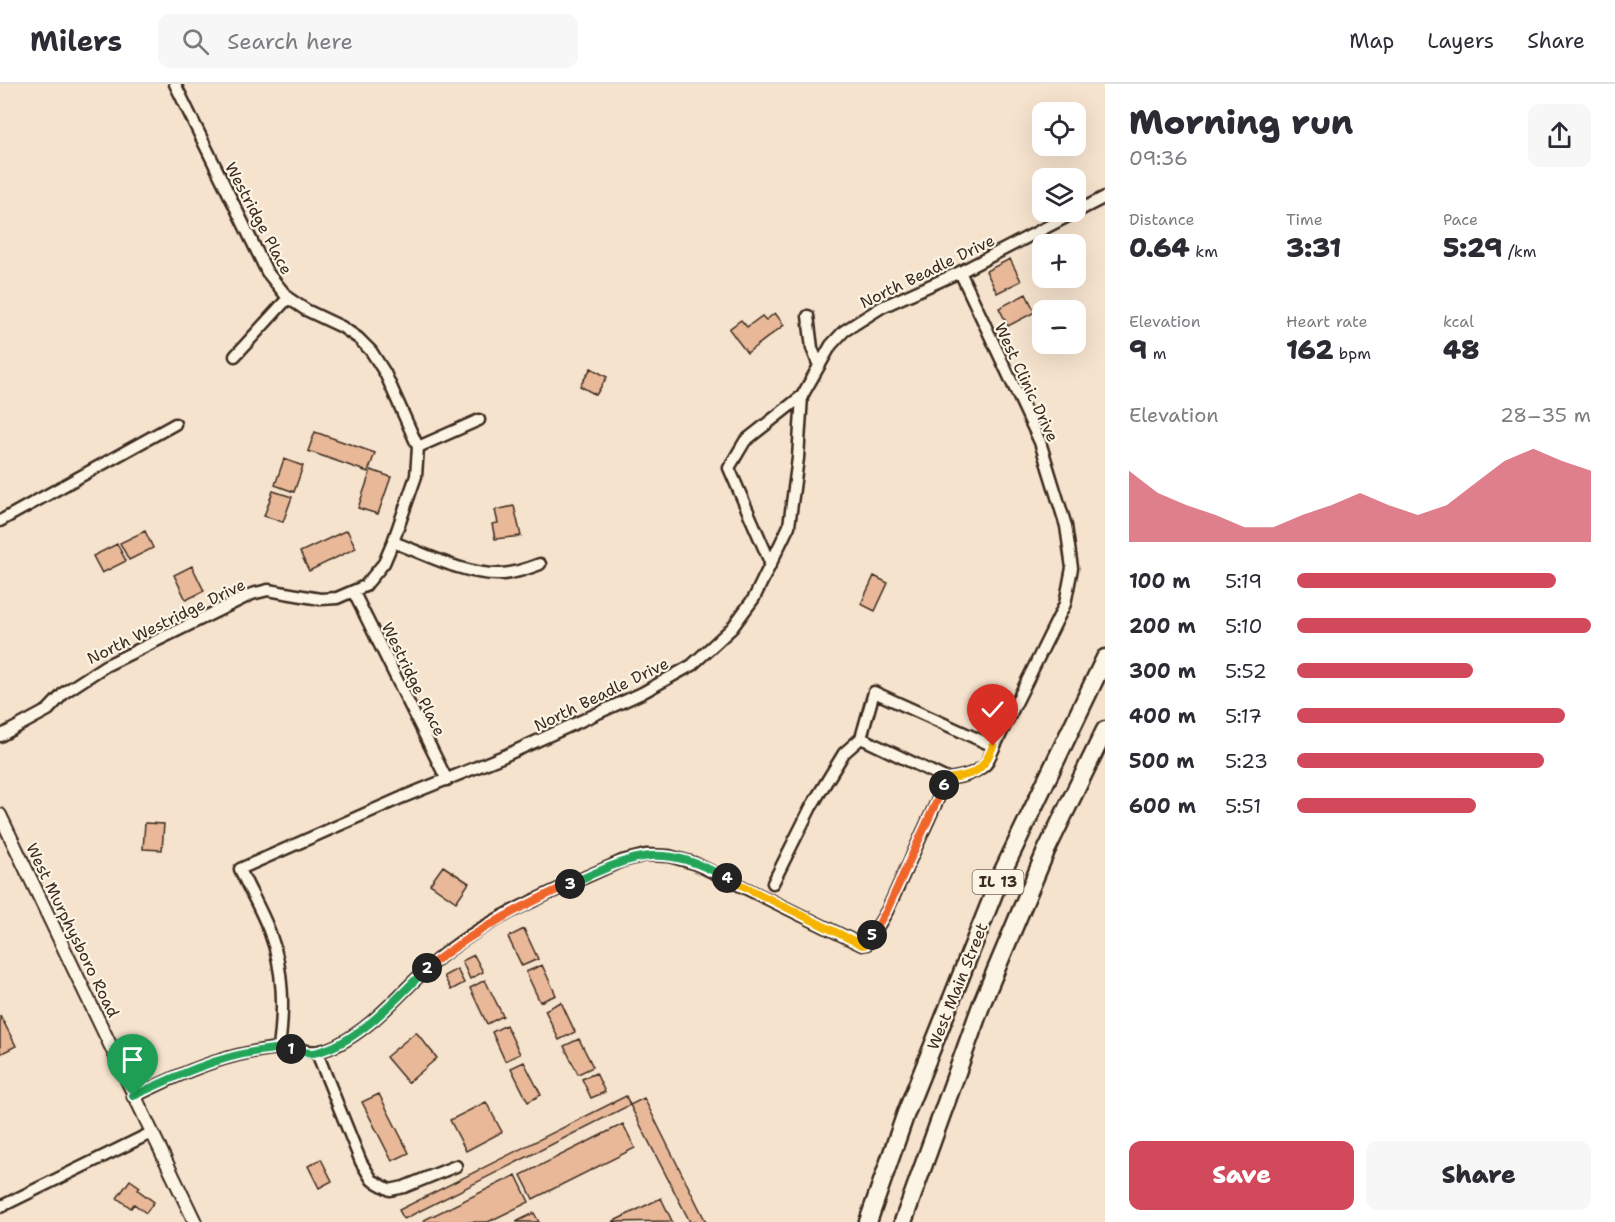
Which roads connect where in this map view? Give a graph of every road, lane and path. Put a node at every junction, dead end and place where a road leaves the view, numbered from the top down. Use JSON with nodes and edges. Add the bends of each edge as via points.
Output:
{"nodes":[{"id":1,"x":175,"y":84,"type":"edge"},
{"id":2,"x":1105,"y":197,"type":"edge"},
{"id":3,"x":960,"y":272,"type":"junction"},
{"id":4,"x":288,"y":298,"type":"junction"},
{"id":5,"x":808,"y":316,"type":"dead end"},
{"id":6,"x":352,"y":334,"type":"joint"},
{"id":7,"x":234,"y":356,"type":"dead end"},
{"id":8,"x":819,"y":366,"type":"junction"},
{"id":9,"x":802,"y":396,"type":"junction"},
{"id":10,"x":479,"y":420,"type":"dead end"},
{"id":11,"x":176,"y":424,"type":"dead end"},
{"id":12,"x":418,"y":447,"type":"junction"},
{"id":13,"x":0,"y":521,"type":"edge"},
{"id":14,"x":393,"y":542,"type":"junction"},
{"id":15,"x":770,"y":562,"type":"junction"},
{"id":16,"x":540,"y":564,"type":"dead end"},
{"id":17,"x":354,"y":592,"type":"junction"},
{"id":18,"x":1105,"y":658,"type":"edge"},
{"id":19,"x":1105,"y":730,"type":"edge"},
{"id":20,"x":0,"y":736,"type":"edge"},
{"id":21,"x":861,"y":738,"type":"junction"},
{"id":22,"x":993,"y":746,"type":"junction"},
{"id":23,"x":947,"y":779,"type":"junction"},
{"id":24,"x":447,"y":780,"type":"junction"},
{"id":25,"x":0,"y":815,"type":"edge"},
{"id":26,"x":773,"y":883,"type":"dead end"},
{"id":27,"x":279,"y":1048,"type":"junction"},
{"id":28,"x":317,"y":1053,"type":"junction"},
{"id":29,"x":133,"y":1096,"type":"junction"},
{"id":30,"x":152,"y":1133,"type":"junction"},
{"id":31,"x":456,"y":1166,"type":"dead end"},
{"id":32,"x":0,"y":1207,"type":"edge"},
{"id":33,"x":195,"y":1222,"type":"edge"},
{"id":34,"x":868,"y":1222,"type":"edge"},
{"id":35,"x":903,"y":1222,"type":"edge"}],
"edges":[{"from":1,"to":4,"type":"street","name":"Westridge Place","via":[[256,253]]},
{"from":2,"to":3,"type":"street","name":"North Beadle Drive"},
{"from":3,"to":8,"type":"street","name":"North Beadle Drive","via":[[882,306],[844,331]]},
{"from":3,"to":22,"type":"street","name":"West Clinic Drive","via":[[1040,442],[1066,526],[1072,568],[1065,604]]},
{"from":4,"to":6,"type":"street","name":"Westridge Place"},
{"from":4,"to":7,"type":"street"},
{"from":5,"to":8,"type":"street"},
{"from":6,"to":12,"type":"street","name":"North Westridge Drive","via":[[379,363]]},
{"from":8,"to":9,"type":"street","name":"North Beadle Drive"},
{"from":9,"to":15,"type":"street","name":"North Beadle Drive","via":[[789,526]]},
{"from":9,"to":15,"type":"street","via":[[745,441],[729,468]]},
{"from":10,"to":12,"type":"street"},
{"from":11,"to":13,"type":"street"},
{"from":12,"to":14,"type":"street","name":"North Westridge Drive","via":[[416,476]]},
{"from":14,"to":16,"type":"street","via":[[492,574]]},
{"from":14,"to":17,"type":"street","name":"North Westridge Drive","via":[[374,577]]},
{"from":15,"to":24,"type":"street","name":"North Beadle Drive","via":[[754,598],[732,628],[692,665],[642,693]]},
{"from":17,"to":20,"type":"street","name":"North Westridge Drive","via":[[337,598],[268,590],[252,594],[105,666],[65,692],[48,710]]},
{"from":17,"to":24,"type":"street","name":"Westridge Place"},
{"from":18,"to":34,"type":"highway","name":"West Main Street","number":"IL 13","via":[[1002,873],[906,1113]]},
{"from":19,"to":35,"type":"highway","name":"West Main Street","number":"IL 13","via":[[1046,851],[982,1003]]},
{"from":21,"to":22,"type":"street","via":[[874,692]]},
{"from":21,"to":23,"type":"street"},
{"from":21,"to":26,"type":"street","via":[[844,753],[811,807]]},
{"from":22,"to":23,"type":"street","name":"West Clinic Drive","via":[[979,771]]},
{"from":23,"to":28,"type":"street","via":[[887,910],[867,944],[862,945],[694,863],[646,855],[622,861],[483,928],[426,968],[352,1037]]},
{"from":24,"to":27,"type":"street","name":"North Beadle Drive","via":[[240,869],[270,932],[280,971],[284,1010]]},
{"from":25,"to":29,"type":"street","name":"West Murphysboro Road"},
{"from":27,"to":28,"type":"street"},
{"from":27,"to":29,"type":"street","via":[[191,1068]]},
{"from":28,"to":31,"type":"street","via":[[372,1180],[390,1190]]},
{"from":29,"to":30,"type":"street","name":"West Murphysboro Road"},
{"from":30,"to":32,"type":"street"},
{"from":30,"to":33,"type":"street","name":"West Murphysboro Road"}]}
